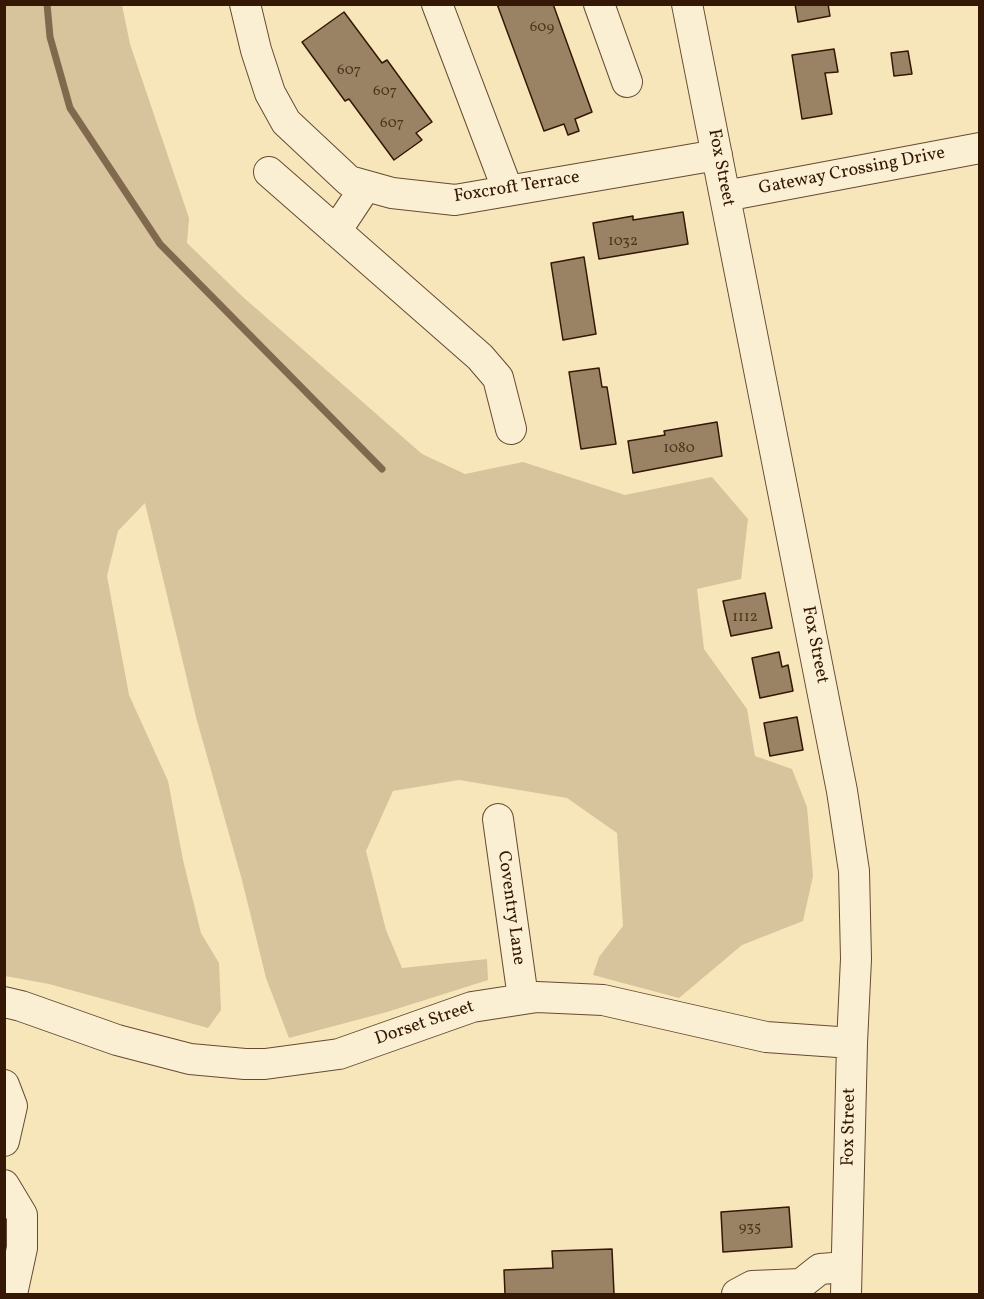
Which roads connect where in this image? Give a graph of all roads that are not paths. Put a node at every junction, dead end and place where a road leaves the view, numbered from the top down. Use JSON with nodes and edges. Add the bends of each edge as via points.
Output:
{"nodes":[{"id":1,"x":245,"y":4,"type":"edge"},
{"id":2,"x":437,"y":4,"type":"edge"},
{"id":3,"x":599,"y":4,"type":"edge"},
{"id":4,"x":687,"y":4,"type":"edge"},
{"id":5,"x":627,"y":82,"type":"dead end"},
{"id":6,"x":980,"y":148,"type":"edge"},
{"id":7,"x":717,"y":155,"type":"junction"},
{"id":8,"x":269,"y":172,"type":"dead end"},
{"id":9,"x":366,"y":186,"type":"junction"},
{"id":10,"x":508,"y":191,"type":"junction"},
{"id":11,"x":725,"y":196,"type":"junction"},
{"id":12,"x":336,"y":231,"type":"junction"},
{"id":13,"x":511,"y":429,"type":"dead end"},
{"id":14,"x":498,"y":819,"type":"dead end"},
{"id":15,"x":523,"y":998,"type":"junction"},
{"id":16,"x":4,"y":1002,"type":"edge"},
{"id":17,"x":852,"y":1043,"type":"junction"},
{"id":18,"x":4,"y":1085,"type":"edge"},
{"id":19,"x":4,"y":1141,"type":"edge"},
{"id":20,"x":4,"y":1185,"type":"edge"},
{"id":21,"x":846,"y":1281,"type":"edge"},
{"id":22,"x":12,"y":1294,"type":"edge"},
{"id":23,"x":737,"y":1294,"type":"edge"}],
"edges":[{"from":1,"to":9,"type":"street","name":"Foxcroft Terrace","via":[[270,93],[286,122],[349,181]]},
{"from":2,"to":10,"type":"street"},
{"from":3,"to":5,"type":"street"},
{"from":4,"to":7,"type":"street","name":"Fox Street"},
{"from":6,"to":11,"type":"street","name":"Gateway Crossing Drive"},
{"from":7,"to":10,"type":"street","name":"Foxcroft Terrace"},
{"from":7,"to":11,"type":"street","name":"Fox Street"},
{"from":8,"to":12,"type":"street"},
{"from":9,"to":10,"type":"street","name":"Foxcroft Terrace","via":[[455,200]]},
{"from":9,"to":12,"type":"street"},
{"from":11,"to":17,"type":"street","name":"Fox Street","via":[[842,790],[854,871],[856,959]]},
{"from":12,"to":13,"type":"street","via":[[480,357],[498,378]]},
{"from":14,"to":15,"type":"street","name":"Coventry Lane"},
{"from":15,"to":16,"type":"street","name":"Dorset Street","via":[[472,1007],[339,1054],[265,1064],[190,1059],[117,1040]]},
{"from":15,"to":17,"type":"street","name":"Dorset Street","via":[[603,1000],[766,1037]]},
{"from":17,"to":21,"type":"street","name":"Fox Street"},
{"from":18,"to":19,"type":"street","via":[[12,1106]]},
{"from":20,"to":22,"type":"street","via":[[22,1215],[22,1248]]},
{"from":21,"to":23,"type":"street","via":[[820,1269],[801,1284],[752,1286]]}]}
